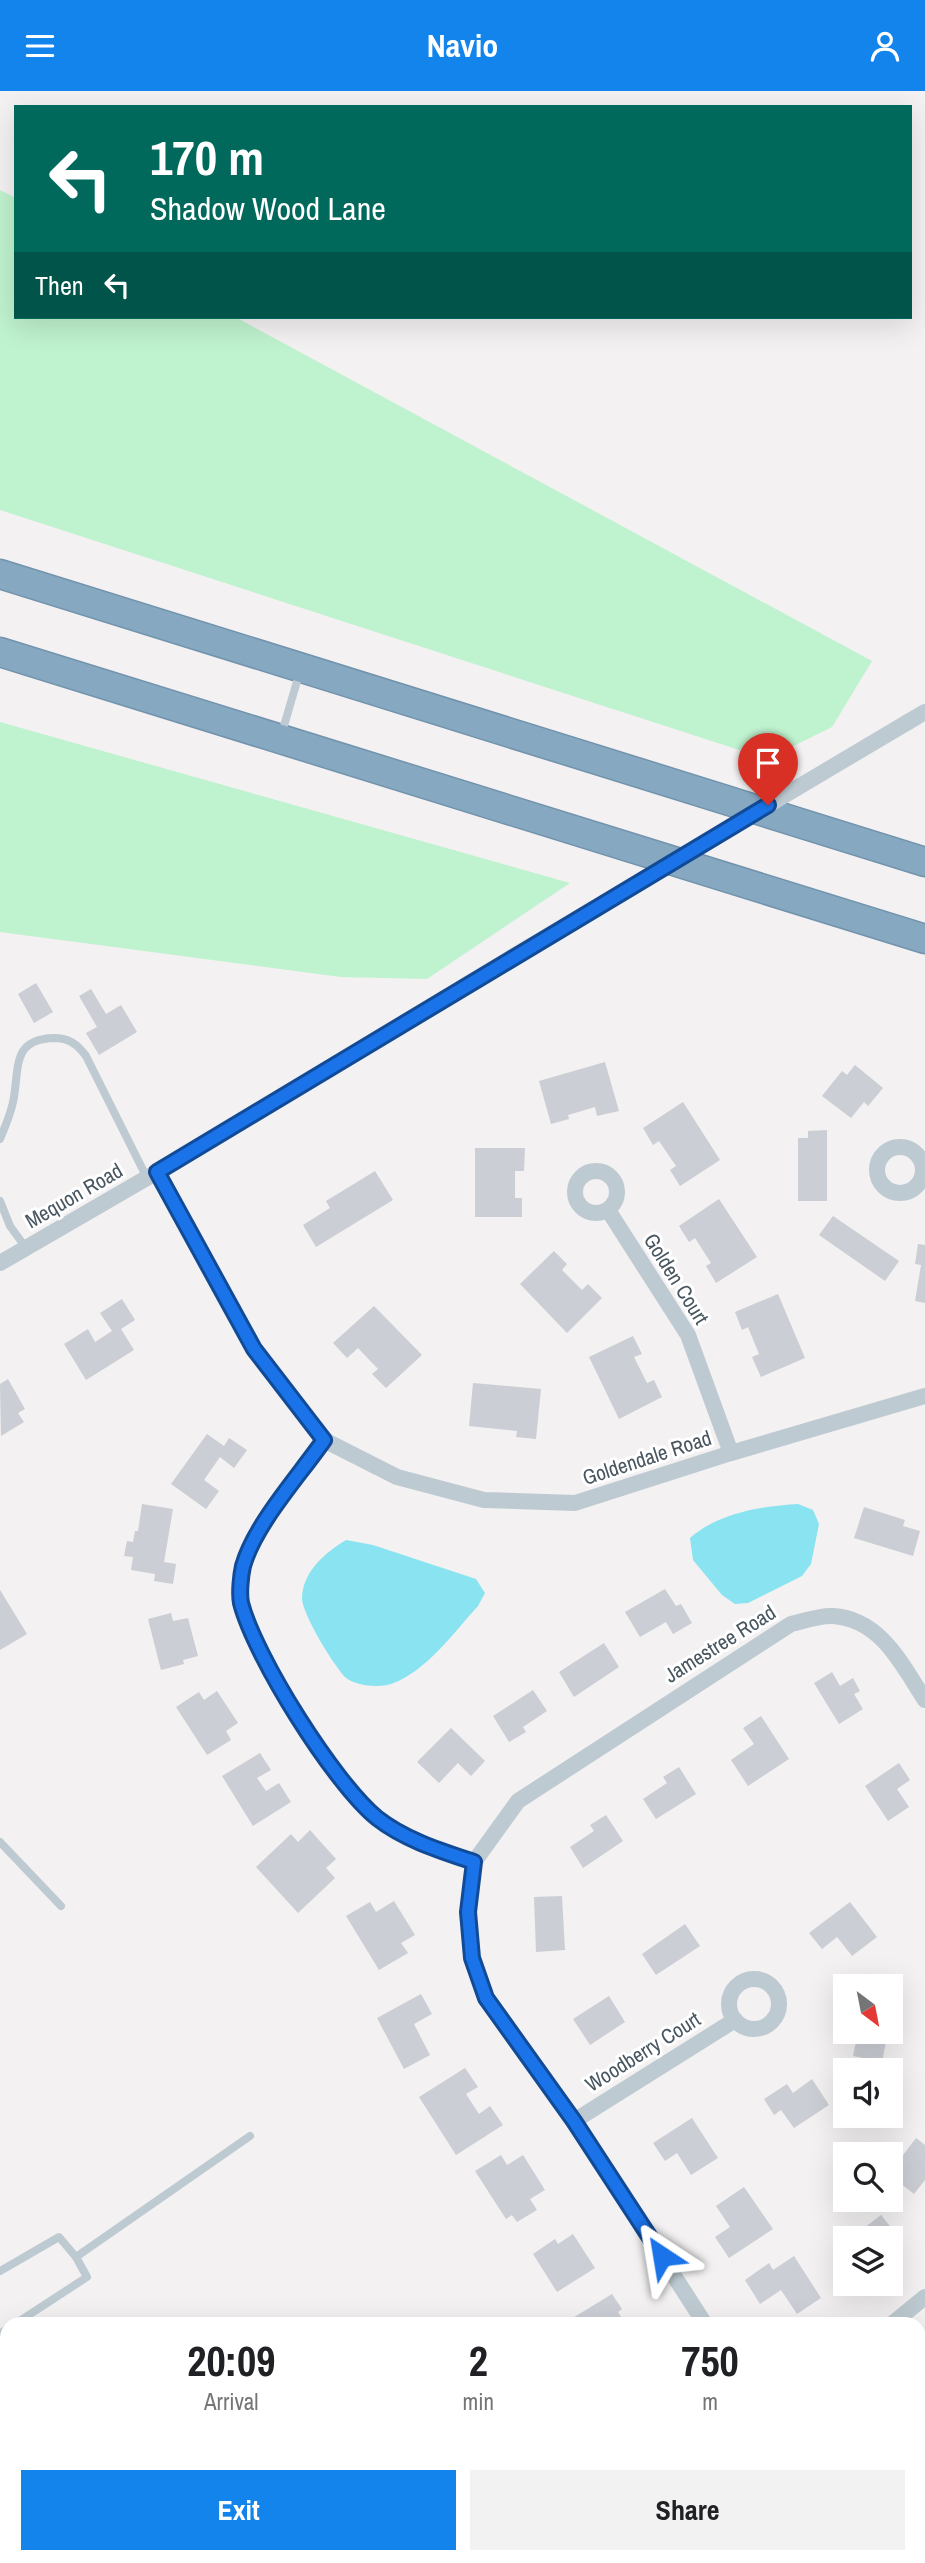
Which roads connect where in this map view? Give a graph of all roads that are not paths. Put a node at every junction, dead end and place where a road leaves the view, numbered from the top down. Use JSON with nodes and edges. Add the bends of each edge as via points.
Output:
{"nodes":[{"id":1,"x":0,"y":574,"type":"edge"},
{"id":2,"x":0,"y":652,"type":"edge"},
{"id":3,"x":300,"y":668,"type":"junction"},
{"id":4,"x":925,"y":712,"type":"edge"},
{"id":5,"x":280,"y":739,"type":"junction"},
{"id":6,"x":925,"y":862,"type":"edge"},
{"id":7,"x":925,"y":939,"type":"edge"},
{"id":8,"x":0,"y":1139,"type":"edge"},
{"id":9,"x":152,"y":1175,"type":"junction"},
{"id":10,"x":0,"y":1201,"type":"edge"},
{"id":11,"x":608,"y":1210,"type":"dead end"},
{"id":12,"x":26,"y":1248,"type":"junction"},
{"id":13,"x":0,"y":1263,"type":"edge"},
{"id":14,"x":925,"y":1396,"type":"edge"},
{"id":15,"x":324,"y":1440,"type":"junction"},
{"id":16,"x":731,"y":1453,"type":"junction"},
{"id":17,"x":925,"y":1700,"type":"edge"},
{"id":18,"x":0,"y":1842,"type":"edge"},
{"id":19,"x":474,"y":1862,"type":"junction"},
{"id":20,"x":61,"y":1906,"type":"dead end"},
{"id":21,"x":734,"y":2019,"type":"dead end"},
{"id":22,"x":574,"y":2121,"type":"junction"},
{"id":23,"x":250,"y":2136,"type":"dead end"},
{"id":24,"x":76,"y":2257,"type":"junction"},
{"id":25,"x":0,"y":2271,"type":"edge"},
{"id":26,"x":925,"y":2297,"type":"edge"},
{"id":27,"x":26,"y":2317,"type":"edge"},
{"id":28,"x":700,"y":2317,"type":"edge"},
{"id":29,"x":901,"y":2317,"type":"edge"}],
"edges":[{"from":1,"to":3,"type":"highway"},
{"from":2,"to":5,"type":"highway"},
{"from":3,"to":5,"type":"lane"},
{"from":3,"to":6,"type":"highway"},
{"from":4,"to":9,"type":"street","name":"Mequon Road","bridge":true},
{"from":5,"to":7,"type":"highway"},
{"from":8,"to":9,"type":"lane","via":[[24,1050],[43,1038],[62,1038],[76,1044],[86,1056]]},
{"from":9,"to":12,"type":"street","name":"Mequon Road"},
{"from":9,"to":15,"type":"street","name":"Goldendale Road","via":[[254,1349]]},
{"from":10,"to":12,"type":"lane"},
{"from":11,"to":16,"type":"street","name":"Golden Court","via":[[688,1335]]},
{"from":12,"to":13,"type":"street","name":"Mequon Road"},
{"from":14,"to":16,"type":"street","name":"Goldendale Road"},
{"from":15,"to":16,"type":"street","name":"Goldendale Road","via":[[397,1477],[484,1500],[575,1503]]},
{"from":15,"to":19,"type":"street","via":[[254,1539],[243,1567],[240,1599],[252,1635],[271,1672],[358,1801],[401,1834]]},
{"from":17,"to":19,"type":"street","name":"Jamestree Road","via":[[887,1643],[864,1624],[832,1615],[791,1624],[518,1801]]},
{"from":18,"to":20,"type":"lane"},
{"from":19,"to":22,"type":"street","via":[[468,1912],[472,1958],[486,1998]]},
{"from":21,"to":22,"type":"street","name":"Woodberry Court"},
{"from":22,"to":28,"type":"street"},
{"from":23,"to":24,"type":"lane"},
{"from":24,"to":25,"type":"lane","via":[[59,2237]]},
{"from":24,"to":27,"type":"lane","via":[[87,2277]]},
{"from":26,"to":29,"type":"street"}]}
